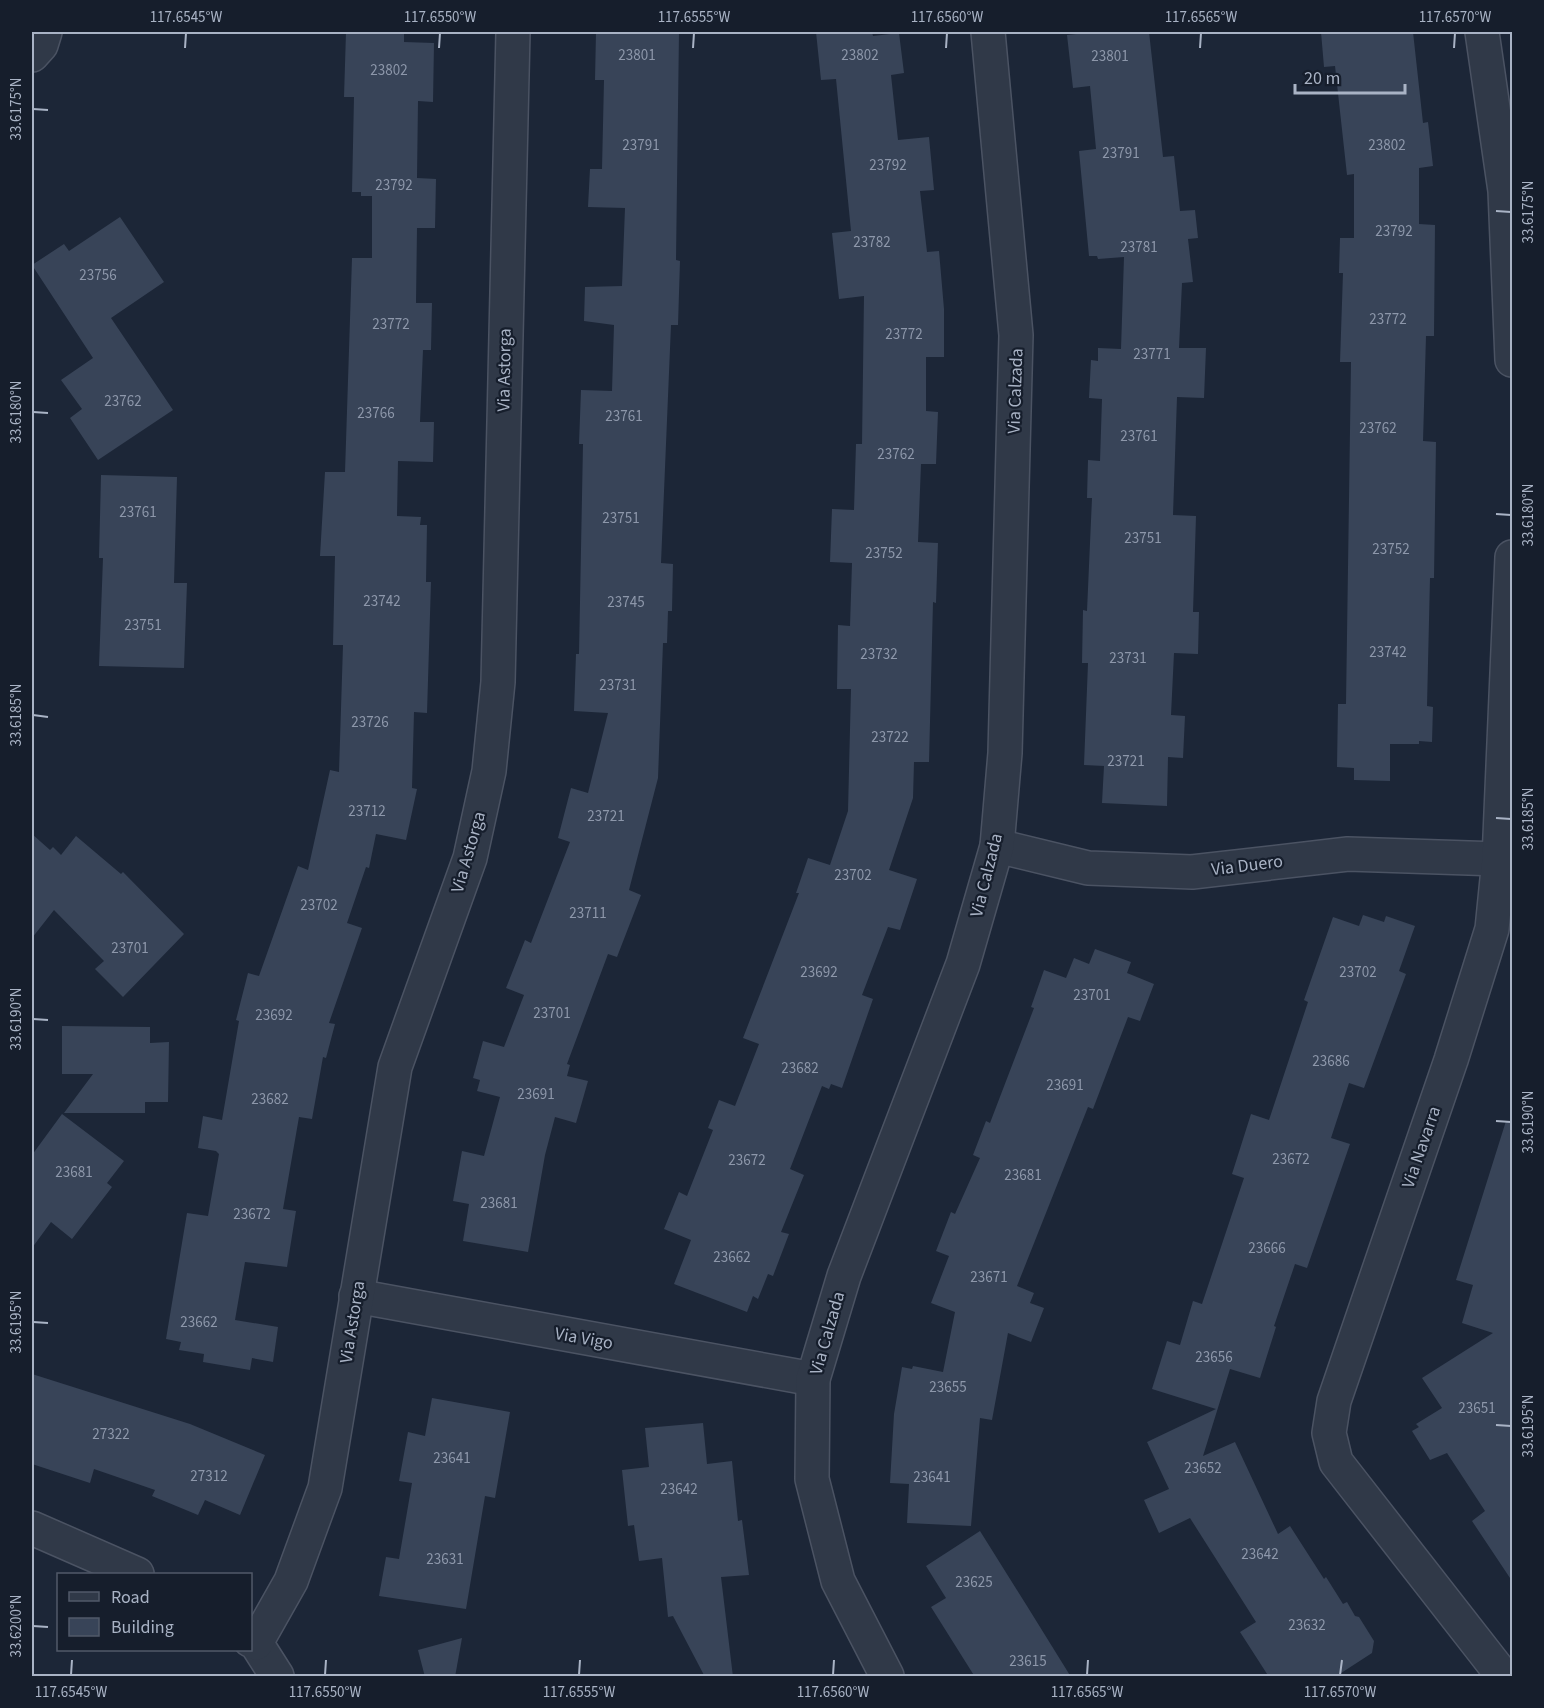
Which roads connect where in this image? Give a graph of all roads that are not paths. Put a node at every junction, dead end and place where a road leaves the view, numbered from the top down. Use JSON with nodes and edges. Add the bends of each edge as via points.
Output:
{"nodes":[{"id":1,"x":45,"y":32,"type":"edge"},
{"id":2,"x":513,"y":32,"type":"edge"},
{"id":3,"x":988,"y":32,"type":"edge"},
{"id":4,"x":1482,"y":32,"type":"edge"},
{"id":5,"x":32,"y":54,"type":"edge"},
{"id":6,"x":1512,"y":360,"type":"edge"},
{"id":7,"x":1512,"y":557,"type":"edge"},
{"id":8,"x":997,"y":846,"type":"junction"},
{"id":9,"x":1499,"y":859,"type":"junction"},
{"id":10,"x":356,"y":1296,"type":"junction"},
{"id":11,"x":813,"y":1379,"type":"junction"},
{"id":12,"x":32,"y":1530,"type":"edge"},
{"id":13,"x":132,"y":1573,"type":"edge"},
{"id":14,"x":253,"y":1641,"type":"edge"},
{"id":15,"x":277,"y":1677,"type":"edge"},
{"id":16,"x":887,"y":1677,"type":"edge"},
{"id":17,"x":1503,"y":1677,"type":"edge"}],
"edges":[{"from":1,"to":5,"type":"street","via":[[41,45]]},
{"from":2,"to":10,"type":"street","name":"Via Astorga","via":[[498,682],[489,771],[470,858],[395,1067]]},
{"from":3,"to":8,"type":"street","name":"Via Calzada","via":[[1016,335],[1005,753]]},
{"from":4,"to":6,"type":"street","via":[[1505,191]]},
{"from":7,"to":9,"type":"street","name":"Via Navarra"},
{"from":8,"to":9,"type":"street","name":"Via Duero","via":[[1088,868],[1192,872],[1348,854]]},
{"from":8,"to":11,"type":"street","name":"Via Calzada","via":[[963,964],[844,1276]]},
{"from":9,"to":17,"type":"street","name":"Via Navarra","via":[[1492,929],[1334,1401],[1329,1432],[1336,1462]]},
{"from":10,"to":11,"type":"street","name":"Via Vigo"},
{"from":10,"to":14,"type":"street","name":"Via Astorga","via":[[325,1488],[291,1581]]},
{"from":11,"to":16,"type":"street","name":"Via Calzada","via":[[812,1479],[838,1581]]},
{"from":12,"to":13,"type":"street"},
{"from":14,"to":15,"type":"street"}]}
